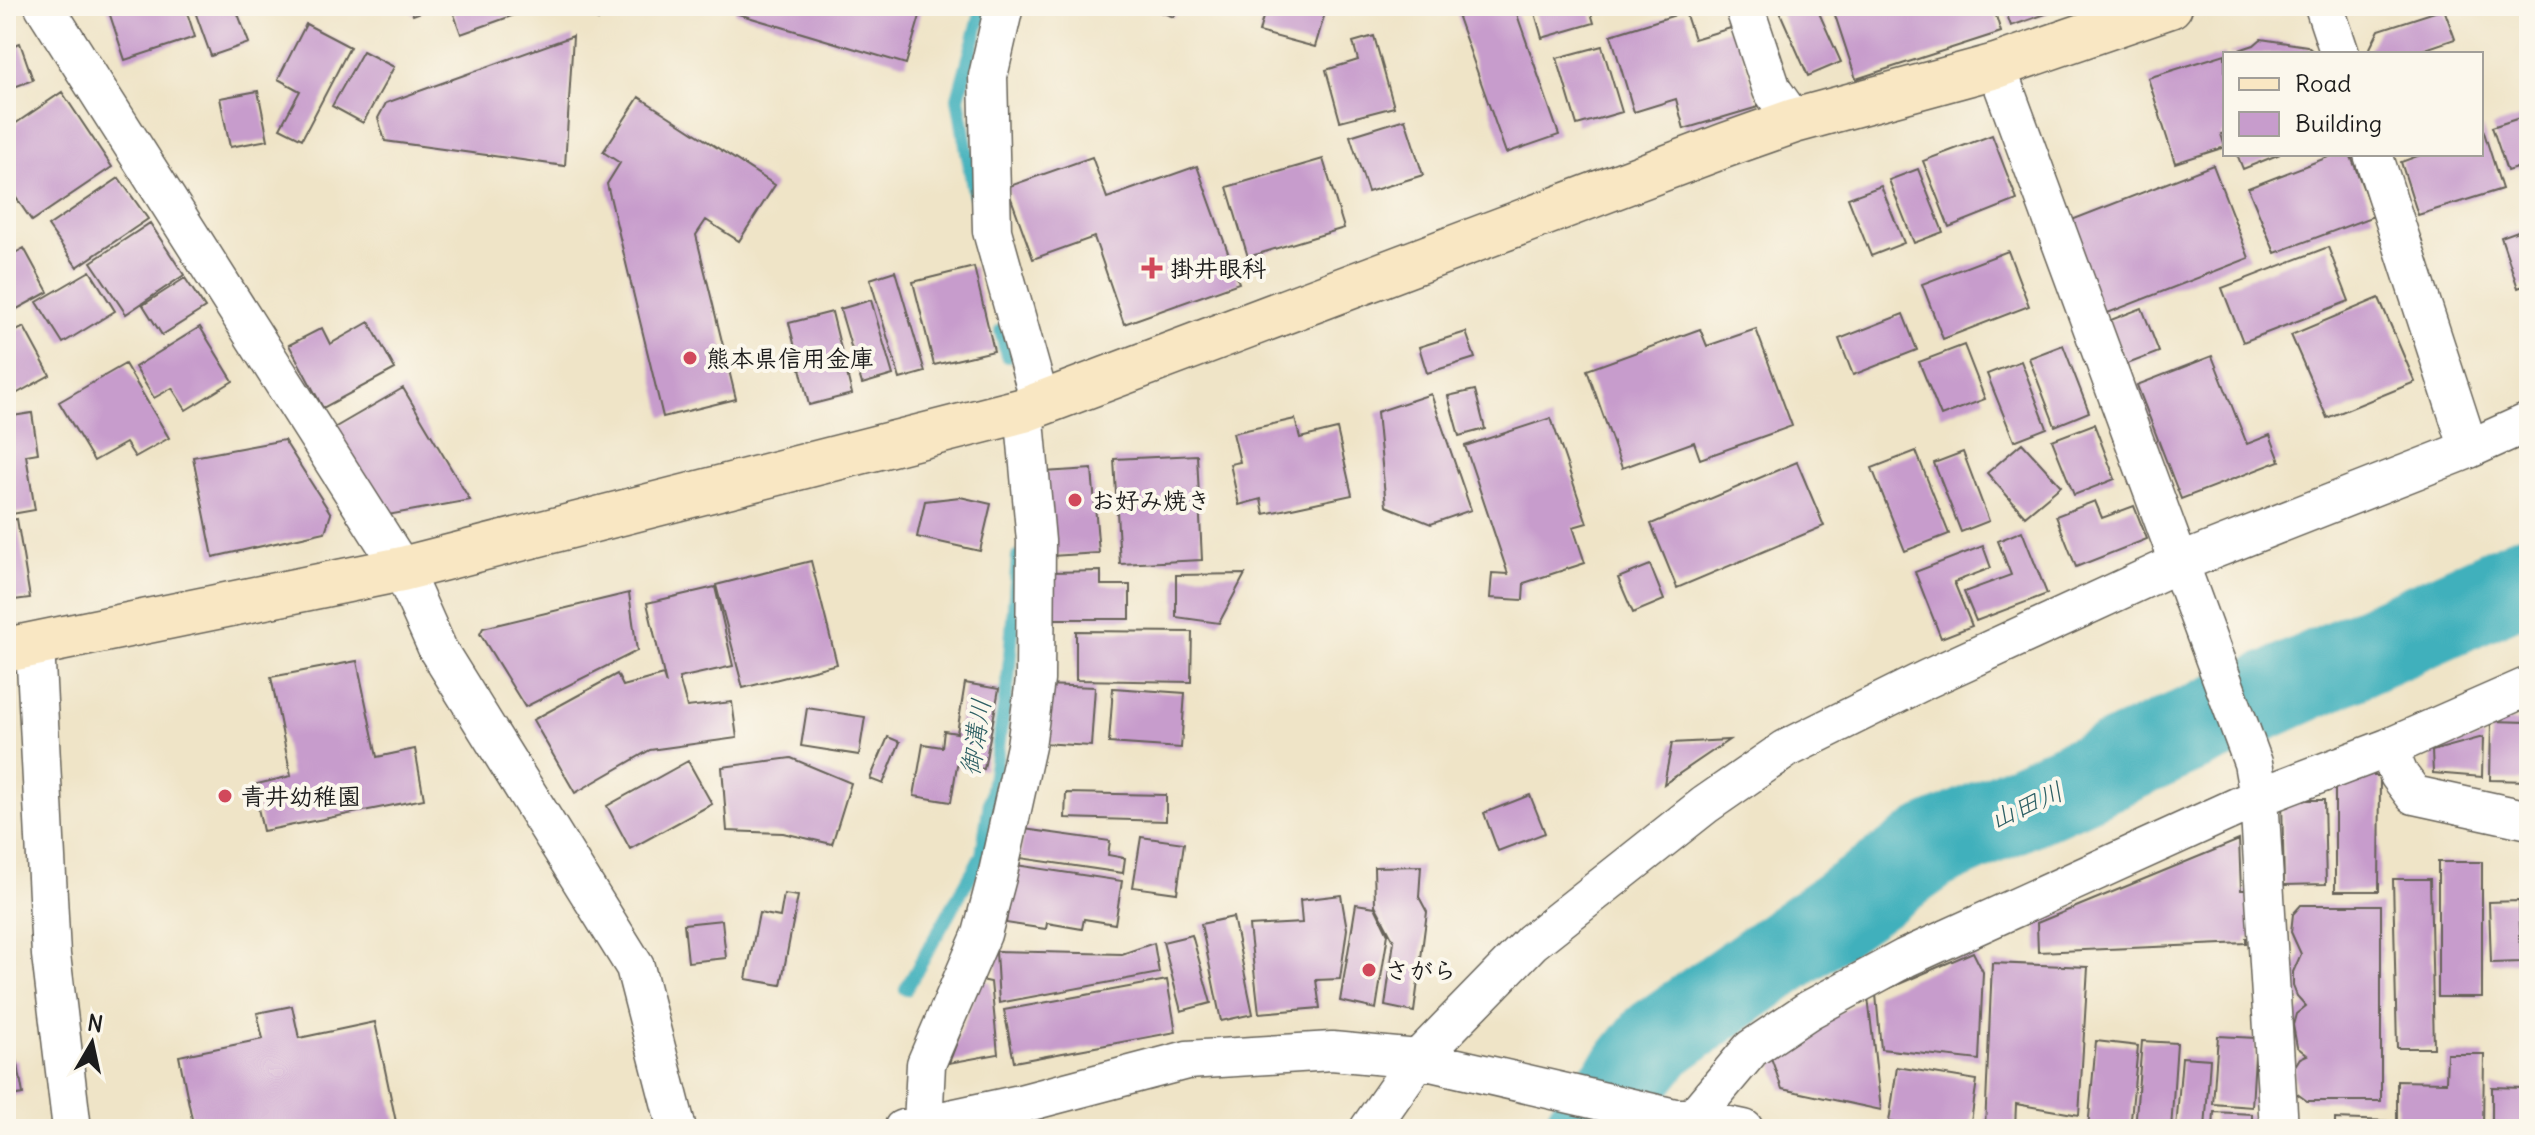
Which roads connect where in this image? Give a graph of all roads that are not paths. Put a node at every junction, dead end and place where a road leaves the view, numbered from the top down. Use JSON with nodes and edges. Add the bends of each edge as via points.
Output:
{"nodes":[{"id":1,"x":44,"y":6,"type":"edge"},
{"id":2,"x":1004,"y":6,"type":"edge"},
{"id":3,"x":1744,"y":6,"type":"edge"},
{"id":4,"x":2170,"y":6,"type":"edge"},
{"id":5,"x":2324,"y":6,"type":"edge"},
{"id":6,"x":2339,"y":52,"type":"edge"},
{"id":7,"x":1996,"y":66,"type":"junction"},
{"id":8,"x":1794,"y":121,"type":"junction"},
{"id":9,"x":2374,"y":156,"type":"edge"},
{"id":10,"x":1032,"y":406,"type":"junction"},
{"id":11,"x":2529,"y":422,"type":"edge"},
{"id":12,"x":2469,"y":449,"type":"junction"},
{"id":13,"x":402,"y":569,"type":"junction"},
{"id":14,"x":2183,"y":574,"type":"junction"},
{"id":15,"x":20,"y":648,"type":"edge"},
{"id":16,"x":2529,"y":686,"type":"edge"},
{"id":17,"x":2388,"y":748,"type":"junction"},
{"id":18,"x":2256,"y":780,"type":"junction"},
{"id":19,"x":2529,"y":820,"type":"edge"},
{"id":20,"x":1434,"y":1063,"type":"junction"},
{"id":21,"x":1684,"y":1122,"type":"edge"},
{"id":22,"x":913,"y":1127,"type":"edge"},
{"id":23,"x":72,"y":1129,"type":"edge"},
{"id":24,"x":677,"y":1129,"type":"edge"},
{"id":25,"x":1369,"y":1129,"type":"edge"},
{"id":26,"x":1744,"y":1129,"type":"edge"},
{"id":27,"x":2279,"y":1129,"type":"edge"}],
"edges":[{"from":1,"to":13,"type":"street"},
{"from":2,"to":10,"type":"street","via":[[988,76],[992,231]]},
{"from":3,"to":8,"type":"street","via":[[1772,90]]},
{"from":4,"to":7,"type":"street"},
{"from":5,"to":6,"type":"street"},
{"from":7,"to":8,"type":"street"},
{"from":7,"to":14,"type":"street"},
{"from":8,"to":10,"type":"street"},
{"from":9,"to":12,"type":"street"},
{"from":10,"to":13,"type":"street"},
{"from":10,"to":22,"type":"street","via":[[1035,680],[1026,746],[982,934],[926,1064]]},
{"from":11,"to":12,"type":"street"},
{"from":12,"to":14,"type":"street"},
{"from":13,"to":15,"type":"street"},
{"from":13,"to":24,"type":"street","via":[[438,650],[635,967]]},
{"from":14,"to":18,"type":"street"},
{"from":14,"to":20,"type":"street","via":[[1927,679],[1786,749],[1705,805],[1532,942]]},
{"from":15,"to":23,"type":"street"},
{"from":16,"to":17,"type":"street"},
{"from":17,"to":18,"type":"street"},
{"from":17,"to":19,"type":"street","via":[[2414,795]]},
{"from":18,"to":21,"type":"street","via":[[1809,1010],[1751,1049]]},
{"from":18,"to":27,"type":"street"},
{"from":20,"to":21,"type":"street"},
{"from":20,"to":22,"type":"street","via":[[1332,1051],[1187,1060]]},
{"from":20,"to":25,"type":"street"},
{"from":21,"to":26,"type":"street"}]}
